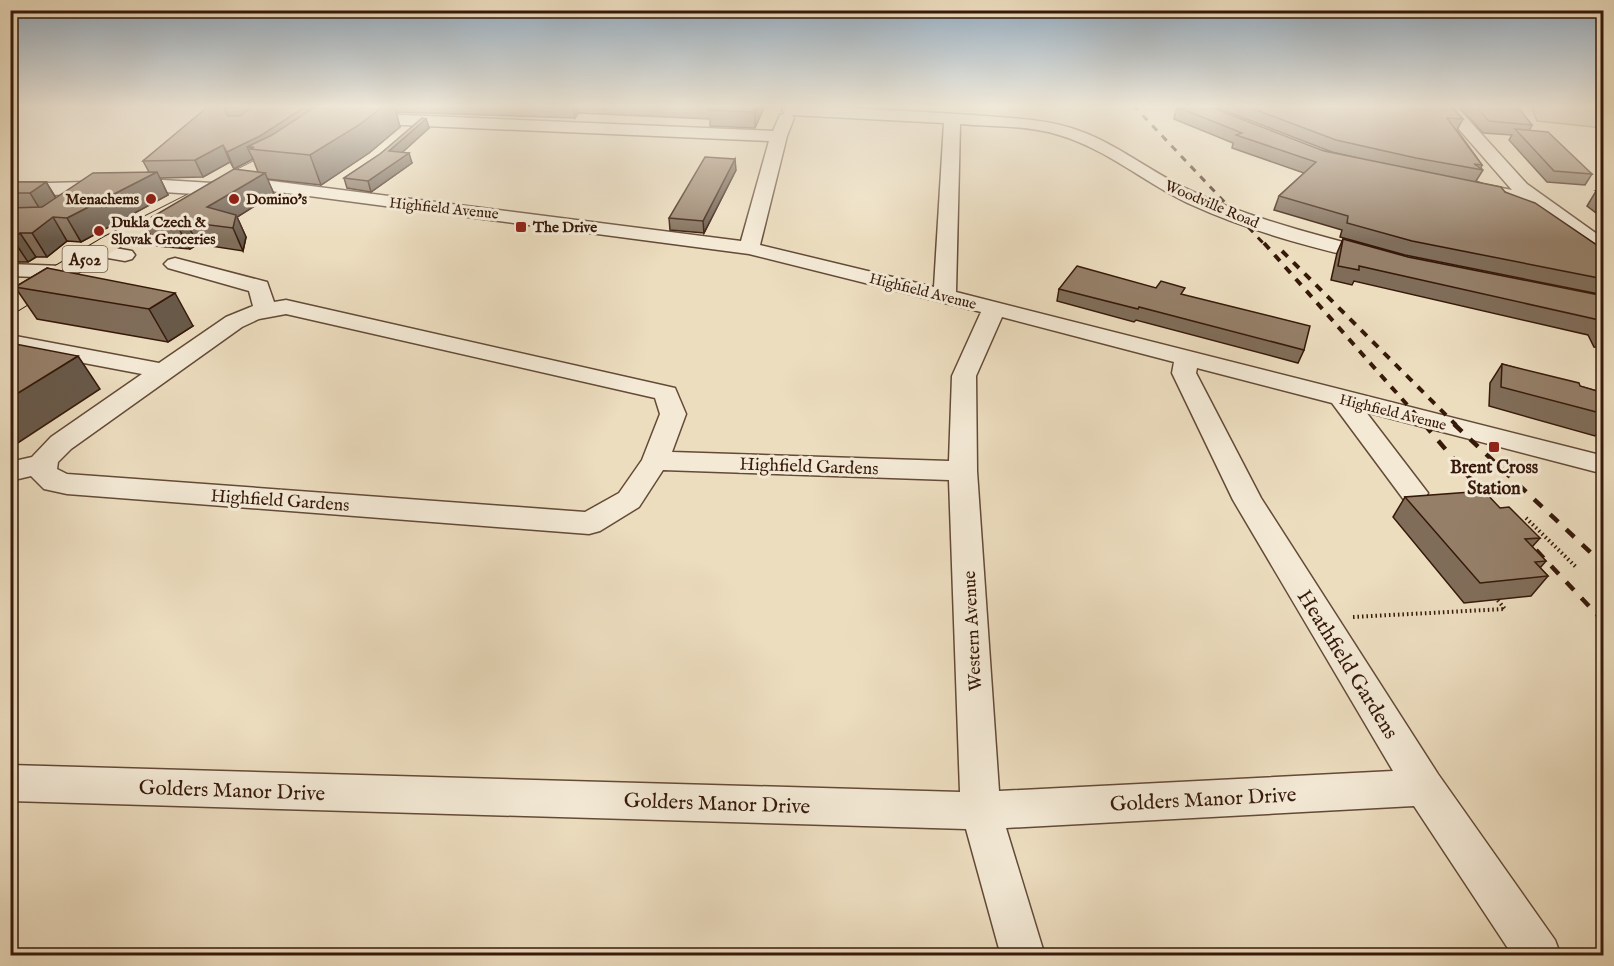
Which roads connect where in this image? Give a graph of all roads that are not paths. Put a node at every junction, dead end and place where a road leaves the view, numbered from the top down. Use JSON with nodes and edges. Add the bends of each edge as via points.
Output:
{"nodes":[{"id":1,"x":287,"y":150,"type":"edge"},
{"id":2,"x":775,"y":150,"type":"edge"},
{"id":3,"x":951,"y":150,"type":"edge"},
{"id":4,"x":1102,"y":150,"type":"edge"},
{"id":5,"x":1486,"y":150,"type":"edge"},
{"id":6,"x":349,"y":178,"type":"edge"},
{"id":7,"x":221,"y":185,"type":"junction"},
{"id":8,"x":1456,"y":186,"type":"edge"},
{"id":9,"x":101,"y":187,"type":"junction"},
{"id":10,"x":10,"y":190,"type":"edge"},
{"id":11,"x":323,"y":194,"type":"junction"},
{"id":12,"x":1536,"y":200,"type":"junction"},
{"id":13,"x":69,"y":210,"type":"edge"},
{"id":14,"x":749,"y":248,"type":"junction"},
{"id":15,"x":1604,"y":249,"type":"edge"},
{"id":16,"x":98,"y":251,"type":"junction"},
{"id":17,"x":124,"y":255,"type":"dead end"},
{"id":18,"x":1401,"y":263,"type":"edge"},
{"id":19,"x":175,"y":264,"type":"dead end"},
{"id":20,"x":10,"y":270,"type":"edge"},
{"id":21,"x":62,"y":272,"type":"junction"},
{"id":22,"x":945,"y":296,"type":"junction"},
{"id":23,"x":10,"y":304,"type":"edge"},
{"id":24,"x":994,"y":308,"type":"junction"},
{"id":25,"x":266,"y":309,"type":"junction"},
{"id":26,"x":10,"y":342,"type":"edge"},
{"id":27,"x":1187,"y":359,"type":"junction"},
{"id":28,"x":163,"y":371,"type":"junction"},
{"id":29,"x":1341,"y":399,"type":"junction"},
{"id":30,"x":655,"y":461,"type":"junction"},
{"id":31,"x":43,"y":464,"type":"junction"},
{"id":32,"x":1604,"y":465,"type":"edge"},
{"id":33,"x":963,"y":471,"type":"junction"},
{"id":34,"x":10,"y":472,"type":"edge"},
{"id":35,"x":1414,"y":493,"type":"dead end"},
{"id":36,"x":10,"y":783,"type":"edge"},
{"id":37,"x":1424,"y":787,"type":"junction"},
{"id":38,"x":981,"y":811,"type":"junction"},
{"id":39,"x":1023,"y":956,"type":"edge"},
{"id":40,"x":1539,"y":956,"type":"edge"}],
"edges":[{"from":1,"to":7,"type":"main road","number":"A502"},
{"from":2,"to":14,"type":"street"},
{"from":3,"to":22,"type":"street"},
{"from":4,"to":18,"type":"street","name":"Woodville Road","via":[[1220,210],[1277,230]]},
{"from":5,"to":12,"type":"street"},
{"from":6,"to":11,"type":"street"},
{"from":7,"to":9,"type":"street","name":"Highfield Avenue"},
{"from":7,"to":11,"type":"street","name":"Highfield Avenue"},
{"from":7,"to":16,"type":"main road","number":"A502"},
{"from":8,"to":12,"type":"street"},
{"from":9,"to":10,"type":"street","name":"Highfield Avenue"},
{"from":9,"to":13,"type":"street"},
{"from":11,"to":14,"type":"street","name":"Highfield Avenue"},
{"from":12,"to":15,"type":"street"},
{"from":14,"to":22,"type":"street","name":"Highfield Avenue"},
{"from":16,"to":17,"type":"street"},
{"from":16,"to":21,"type":"main road","number":"A502"},
{"from":19,"to":25,"type":"street","via":[[260,287]]},
{"from":20,"to":21,"type":"street"},
{"from":21,"to":23,"type":"main road","number":"A502"},
{"from":22,"to":24,"type":"street","name":"Highfield Avenue"},
{"from":24,"to":27,"type":"street","name":"Highfield Avenue"},
{"from":24,"to":33,"type":"street","name":"Western Avenue","via":[[964,376]]},
{"from":25,"to":28,"type":"street","name":"Highfield Gardens","via":[[234,322]]},
{"from":25,"to":30,"type":"street","name":"Highfield Gardens","via":[[297,308],[666,393],[673,414]]},
{"from":26,"to":28,"type":"street"},
{"from":27,"to":29,"type":"street","name":"Highfield Avenue"},
{"from":27,"to":37,"type":"street","name":"Heathfield Gardens","via":[[1184,373],[1248,500]]},
{"from":28,"to":31,"type":"street","name":"Highfield Gardens","via":[[61,443]]},
{"from":29,"to":32,"type":"street","name":"Highfield Avenue"},
{"from":29,"to":35,"type":"street"},
{"from":30,"to":31,"type":"street","name":"Highfield Gardens","via":[[629,500],[589,524],[54,483],[42,471]]},
{"from":30,"to":33,"type":"street","name":"Highfield Gardens"},
{"from":31,"to":34,"type":"street"},
{"from":33,"to":38,"type":"street","name":"Western Avenue"},
{"from":36,"to":38,"type":"street","name":"Golders Manor Drive"},
{"from":37,"to":38,"type":"street","name":"Golders Manor Drive"},
{"from":37,"to":40,"type":"street","name":"Heathfield Gardens"},
{"from":38,"to":39,"type":"street","name":"Western Avenue"}]}
